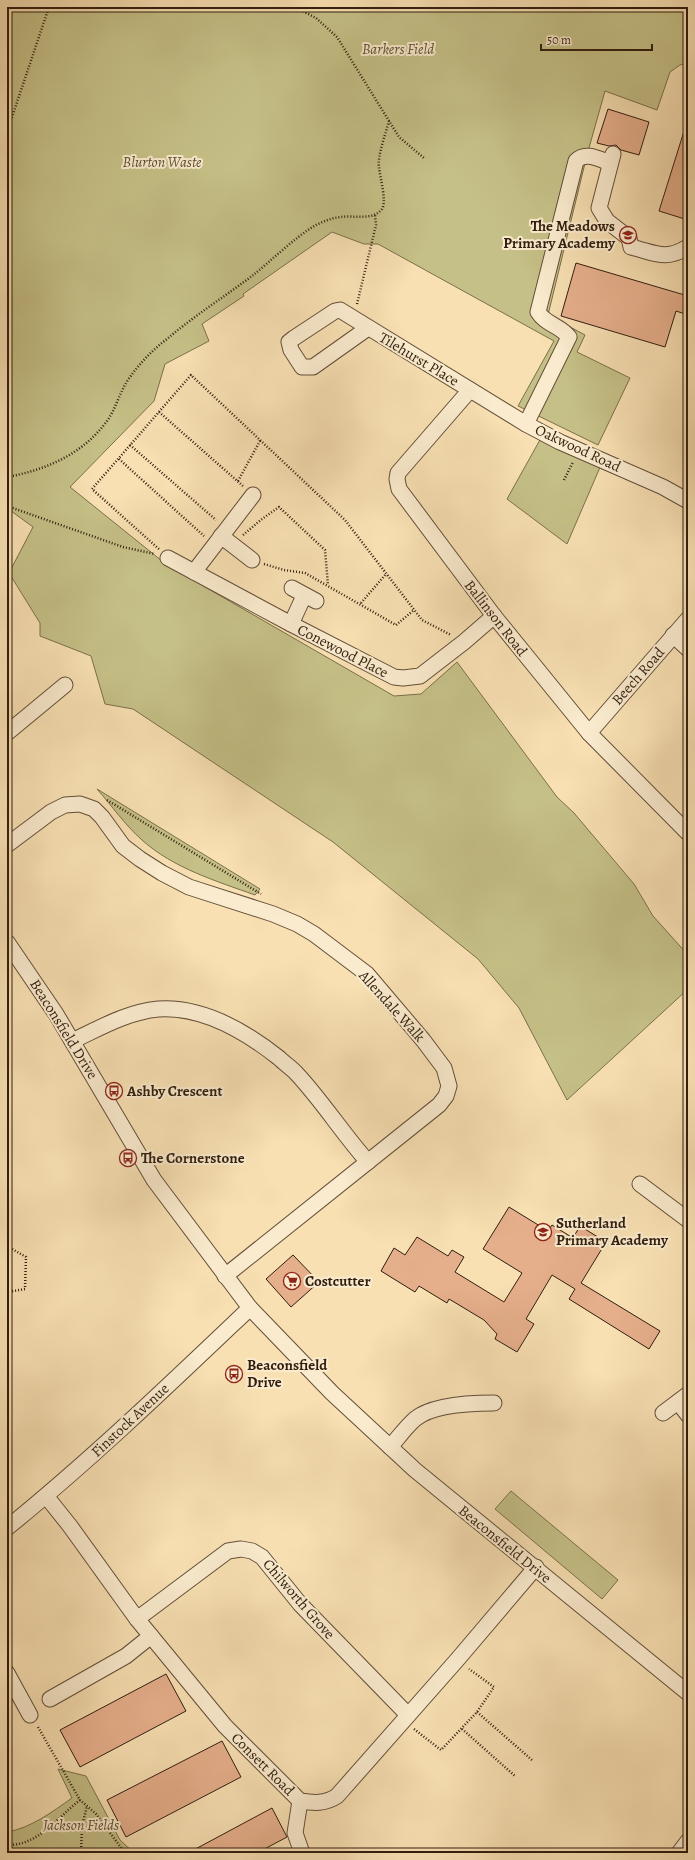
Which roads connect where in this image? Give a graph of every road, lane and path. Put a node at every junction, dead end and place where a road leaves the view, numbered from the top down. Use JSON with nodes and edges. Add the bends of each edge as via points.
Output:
{"nodes":[{"id":1,"x":49,"y":7,"type":"edge"},
{"id":2,"x":295,"y":7,"type":"edge"},
{"id":3,"x":389,"y":121,"type":"junction"},
{"id":4,"x":7,"y":132,"type":"edge"},
{"id":5,"x":424,"y":158,"type":"dead end"},
{"id":6,"x":375,"y":214,"type":"junction"},
{"id":7,"x":688,"y":247,"type":"edge"},
{"id":8,"x":354,"y":317,"type":"junction"},
{"id":9,"x":368,"y":328,"type":"junction"},
{"id":10,"x":470,"y":390,"type":"junction"},
{"id":11,"x":159,"y":412,"type":"dead end"},
{"id":12,"x":526,"y":424,"type":"junction"},
{"id":13,"x":261,"y":440,"type":"dead end"},
{"id":14,"x":130,"y":445,"type":"dead end"},
{"id":15,"x":578,"y":450,"type":"junction"},
{"id":16,"x":119,"y":459,"type":"dead end"},
{"id":17,"x":7,"y":477,"type":"edge"},
{"id":18,"x":564,"y":480,"type":"dead end"},
{"id":19,"x":238,"y":482,"type":"junction"},
{"id":20,"x":253,"y":495,"type":"joint"},
{"id":21,"x":688,"y":501,"type":"edge"},
{"id":22,"x":7,"y":506,"type":"edge"},
{"id":23,"x":224,"y":539,"type":"junction"},
{"id":24,"x":168,"y":558,"type":"joint"},
{"id":25,"x":252,"y":560,"type":"joint"},
{"id":26,"x":194,"y":572,"type":"junction"},
{"id":27,"x":386,"y":574,"type":"dead end"},
{"id":28,"x":328,"y":585,"type":"junction"},
{"id":29,"x":304,"y":595,"type":"dead end"},
{"id":30,"x":361,"y":603,"type":"junction"},
{"id":31,"x":414,"y":610,"type":"dead end"},
{"id":32,"x":494,"y":616,"type":"junction"},
{"id":33,"x":688,"y":619,"type":"edge"},
{"id":34,"x":291,"y":624,"type":"junction"},
{"id":35,"x":673,"y":635,"type":"junction"},
{"id":36,"x":688,"y":649,"type":"edge"},
{"id":37,"x":65,"y":685,"type":"dead end"},
{"id":38,"x":7,"y":733,"type":"edge"},
{"id":39,"x":589,"y":733,"type":"junction"},
{"id":40,"x":102,"y":797,"type":"dead end"},
{"id":41,"x":688,"y":833,"type":"edge"},
{"id":42,"x":7,"y":845,"type":"edge"},
{"id":43,"x":262,"y":894,"type":"dead end"},
{"id":44,"x":7,"y":942,"type":"edge"},
{"id":45,"x":72,"y":1041,"type":"junction"},
{"id":46,"x":368,"y":1162,"type":"junction"},
{"id":47,"x":640,"y":1184,"type":"dead end"},
{"id":48,"x":688,"y":1220,"type":"edge"},
{"id":49,"x":7,"y":1246,"type":"edge"},
{"id":50,"x":225,"y":1276,"type":"junction"},
{"id":51,"x":7,"y":1292,"type":"edge"},
{"id":52,"x":250,"y":1308,"type":"junction"},
{"id":53,"x":494,"y":1403,"type":"dead end"},
{"id":54,"x":663,"y":1413,"type":"dead end"},
{"id":55,"x":688,"y":1414,"type":"edge"},
{"id":56,"x":390,"y":1447,"type":"junction"},
{"id":57,"x":46,"y":1496,"type":"junction"},
{"id":58,"x":7,"y":1528,"type":"edge"},
{"id":59,"x":536,"y":1567,"type":"junction"},
{"id":60,"x":137,"y":1619,"type":"junction"},
{"id":61,"x":151,"y":1636,"type":"junction"},
{"id":62,"x":457,"y":1660,"type":"junction"},
{"id":63,"x":7,"y":1673,"type":"edge"},
{"id":64,"x":688,"y":1693,"type":"edge"},
{"id":65,"x":50,"y":1699,"type":"dead end"},
{"id":66,"x":476,"y":1712,"type":"junction"},
{"id":67,"x":30,"y":1715,"type":"joint"},
{"id":68,"x":405,"y":1717,"type":"junction"},
{"id":69,"x":462,"y":1729,"type":"junction"},
{"id":70,"x":532,"y":1760,"type":"dead end"},
{"id":71,"x":515,"y":1776,"type":"dead end"},
{"id":72,"x":80,"y":1800,"type":"junction"},
{"id":73,"x":300,"y":1801,"type":"junction"},
{"id":74,"x":86,"y":1806,"type":"junction"},
{"id":75,"x":688,"y":1841,"type":"edge"},
{"id":76,"x":7,"y":1845,"type":"edge"},
{"id":77,"x":81,"y":1853,"type":"edge"},
{"id":78,"x":125,"y":1853,"type":"edge"},
{"id":79,"x":302,"y":1853,"type":"edge"},
{"id":80,"x":679,"y":1853,"type":"edge"}],
"edges":[{"from":1,"to":4,"type":"path"},
{"from":2,"to":3,"type":"path","via":[[316,18],[337,38]]},
{"from":3,"to":5,"type":"path","via":[[399,137]]},
{"from":3,"to":6,"type":"path","via":[[378,166],[384,202],[382,209]]},
{"from":6,"to":8,"type":"path","via":[[376,225]]},
{"from":6,"to":17,"type":"path","via":[[329,219],[301,235],[239,286],[167,338],[144,360],[126,383],[108,420],[79,449],[56,463]]},
{"from":7,"to":12,"type":"street","via":[[667,256],[631,247],[629,238],[607,221],[599,208],[612,158],[580,156],[576,161],[538,312],[541,318],[569,337]]},
{"from":8,"to":9,"type":"street","name":"Tilehurst Place"},
{"from":8,"to":9,"type":"street","name":"Tilehurst Place","via":[[340,310],[335,311],[289,342],[302,367],[313,367]]},
{"from":9,"to":10,"type":"street","name":"Tilehurst Place"},
{"from":10,"to":12,"type":"street","name":"Oakwood Road"},
{"from":10,"to":32,"type":"street","name":"Ballinson Road","via":[[398,473],[397,484]]},
{"from":11,"to":19,"type":"path"},
{"from":12,"to":15,"type":"street","name":"Oakwood Road"},
{"from":13,"to":19,"type":"path"},
{"from":14,"to":23,"type":"path"},
{"from":15,"to":18,"type":"path"},
{"from":15,"to":21,"type":"street","name":"Oakwood Road","via":[[663,487]]},
{"from":16,"to":23,"type":"path"},
{"from":19,"to":20,"type":"path"},
{"from":20,"to":23,"type":"street"},
{"from":22,"to":24,"type":"path","via":[[123,547]]},
{"from":23,"to":25,"type":"street"},
{"from":23,"to":26,"type":"street"},
{"from":23,"to":28,"type":"path","via":[[279,507],[324,550]]},
{"from":24,"to":26,"type":"street","name":"Conewood Place"},
{"from":25,"to":28,"type":"path","via":[[284,570],[305,573]]},
{"from":26,"to":34,"type":"street","name":"Conewood Place"},
{"from":27,"to":30,"type":"path"},
{"from":28,"to":30,"type":"path"},
{"from":29,"to":34,"type":"street","name":"Conewood Place"},
{"from":30,"to":31,"type":"path","via":[[396,625]]},
{"from":32,"to":34,"type":"street","name":"Conewood Place","via":[[420,676],[403,678],[394,677]]},
{"from":32,"to":39,"type":"street","name":"Ballinson Road"},
{"from":33,"to":35,"type":"street","name":"Beech Road"},
{"from":35,"to":36,"type":"street"},
{"from":35,"to":39,"type":"street","name":"Beech Road"},
{"from":37,"to":38,"type":"street"},
{"from":39,"to":41,"type":"street","name":"Ballinson Road"},
{"from":40,"to":43,"type":"path"},
{"from":42,"to":46,"type":"street","name":"Allendale Walk","via":[[50,812],[64,805],[80,804],[94,809],[123,846],[162,874],[189,887],[297,924],[367,974],[444,1068],[449,1086],[446,1096],[439,1104]]},
{"from":44,"to":45,"type":"street","name":"Beaconsfield Drive"},
{"from":45,"to":46,"type":"street","via":[[123,1017],[157,1010],[202,1014],[226,1023],[255,1040],[297,1074]]},
{"from":45,"to":50,"type":"street","name":"Beaconsfield Drive","via":[[154,1180]]},
{"from":46,"to":50,"type":"street","name":"Allendale Walk"},
{"from":47,"to":48,"type":"street"},
{"from":49,"to":51,"type":"path","via":[[26,1257],[24,1289]]},
{"from":50,"to":52,"type":"street","name":"Beaconsfield Drive"},
{"from":52,"to":56,"type":"street","name":"Beaconsfield Drive","via":[[332,1393]]},
{"from":52,"to":57,"type":"street","name":"Finstock Avenue"},
{"from":53,"to":56,"type":"street","via":[[466,1403],[444,1407],[421,1416],[415,1419]]},
{"from":54,"to":55,"type":"street","via":[[682,1398]]},
{"from":56,"to":59,"type":"street","name":"Beaconsfield Drive","via":[[433,1485]]},
{"from":57,"to":58,"type":"street","name":"Finstock Avenue"},
{"from":57,"to":60,"type":"street","name":"Consett Road"},
{"from":59,"to":62,"type":"street","name":"Consett Road"},
{"from":59,"to":64,"type":"street","name":"Beaconsfield Drive"},
{"from":60,"to":61,"type":"street","name":"Consett Road"},
{"from":60,"to":68,"type":"street","name":"Chilworth Grove","via":[[228,1551],[252,1550],[262,1557],[300,1604]]},
{"from":61,"to":65,"type":"street","via":[[126,1656]]},
{"from":61,"to":73,"type":"street","name":"Consett Road","via":[[225,1726]]},
{"from":62,"to":66,"type":"path","via":[[494,1687]]},
{"from":62,"to":68,"type":"street","name":"Consett Road"},
{"from":63,"to":67,"type":"street"},
{"from":66,"to":69,"type":"path"},
{"from":66,"to":70,"type":"path"},
{"from":67,"to":72,"type":"path"},
{"from":68,"to":69,"type":"path","via":[[441,1750]]},
{"from":68,"to":73,"type":"street","name":"Consett Road","via":[[337,1796],[329,1801],[316,1803]]},
{"from":69,"to":71,"type":"path"},
{"from":72,"to":74,"type":"path"},
{"from":72,"to":76,"type":"path","via":[[41,1834],[17,1845]]},
{"from":73,"to":79,"type":"street","via":[[295,1833]]},
{"from":74,"to":77,"type":"path"},
{"from":74,"to":78,"type":"path","via":[[96,1814]]},
{"from":75,"to":80,"type":"street"}]}
